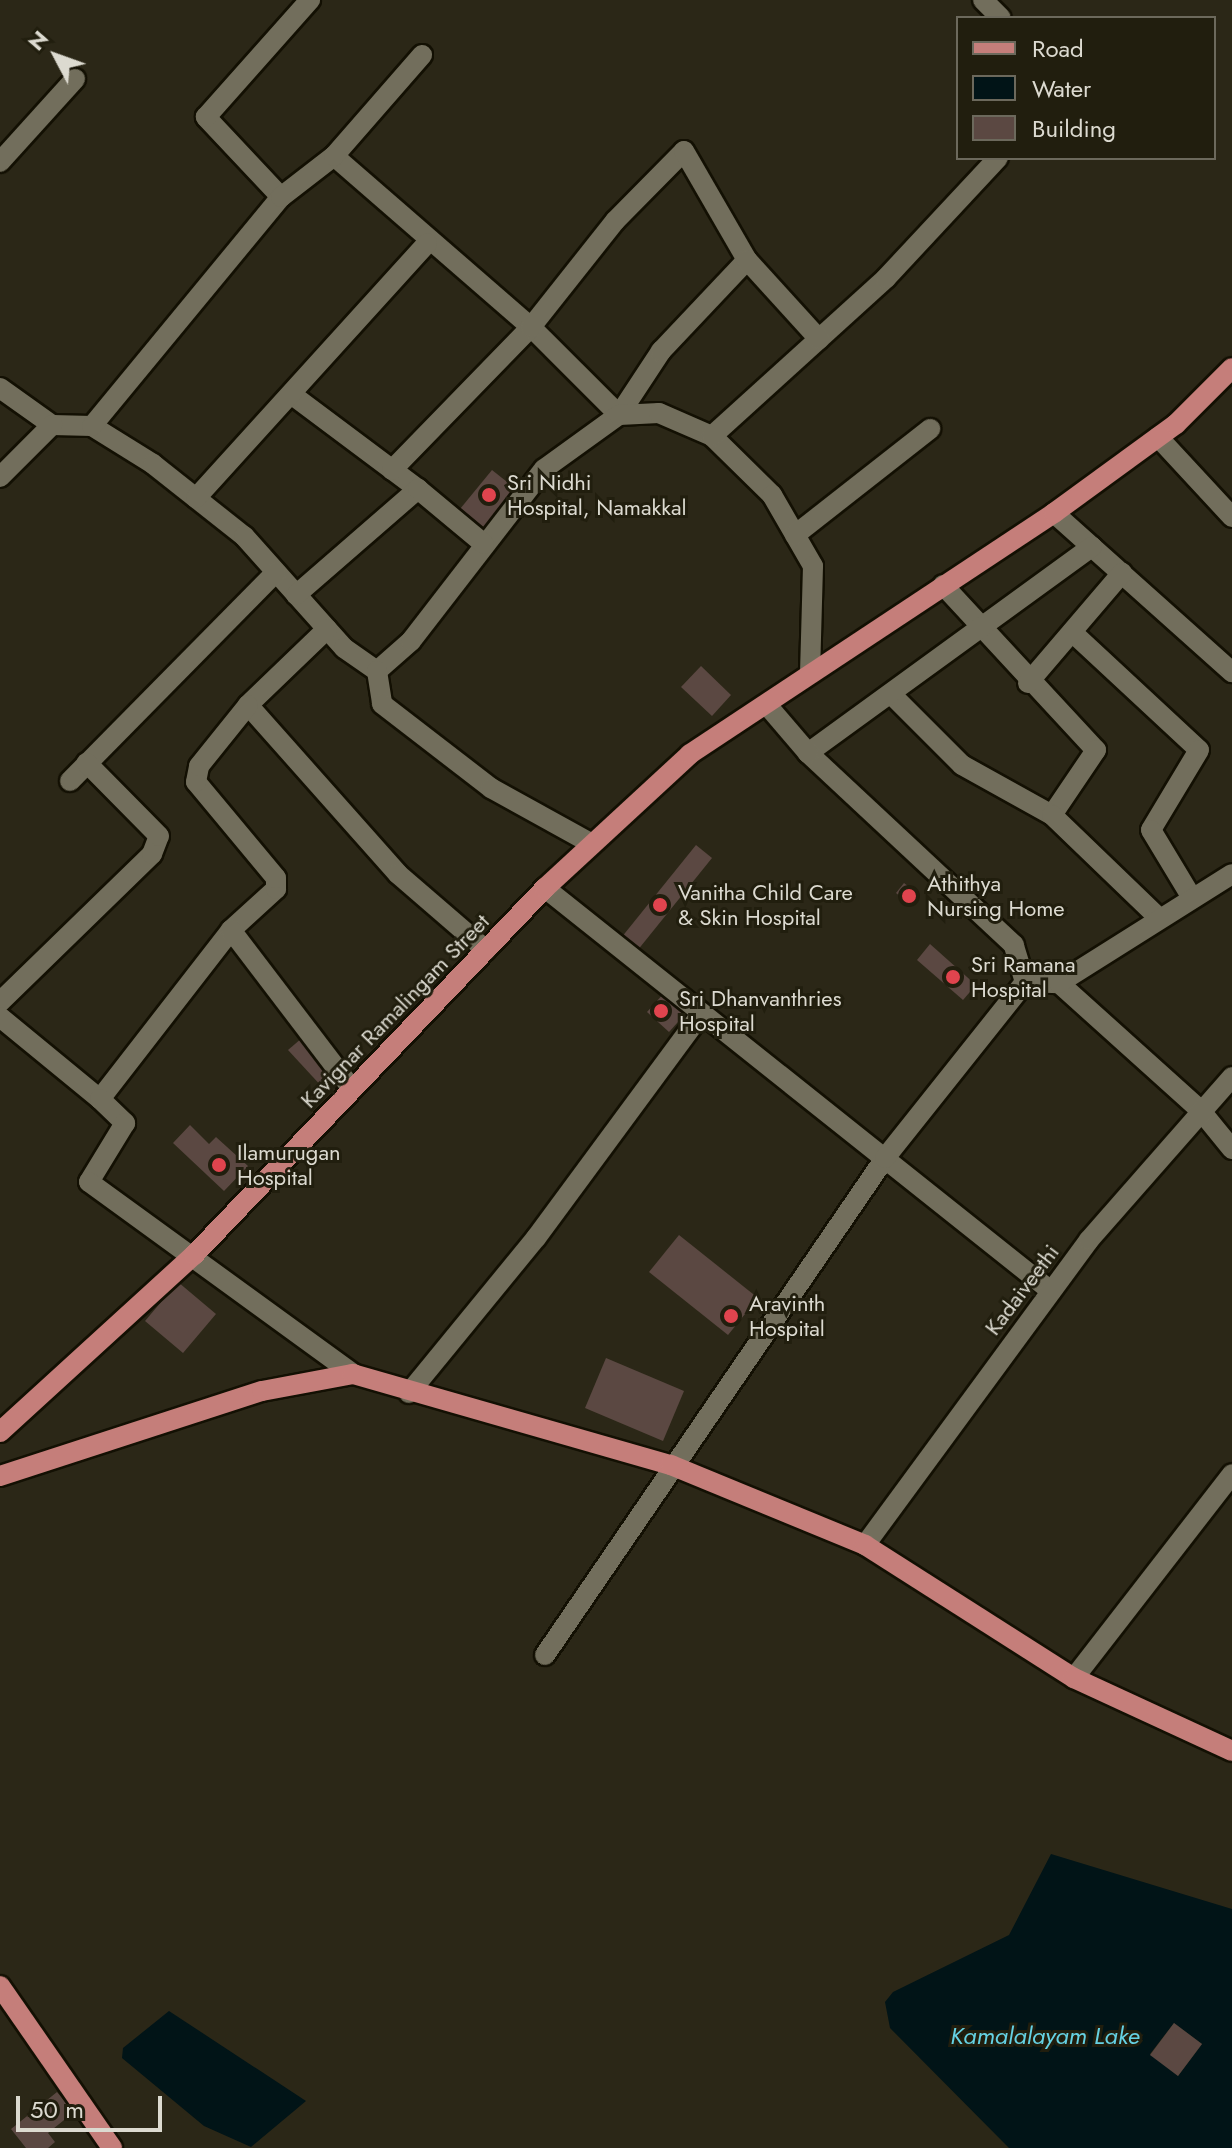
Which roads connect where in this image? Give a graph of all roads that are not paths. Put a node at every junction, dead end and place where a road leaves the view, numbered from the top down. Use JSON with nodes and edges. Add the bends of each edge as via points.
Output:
{"nodes":[{"id":1,"x":310,"y":0,"type":"edge"},
{"id":2,"x":983,"y":0,"type":"edge"},
{"id":3,"x":999,"y":16,"type":"edge"},
{"id":4,"x":422,"y":55,"type":"dead end"},
{"id":5,"x":75,"y":79,"type":"dead end"},
{"id":6,"x":334,"y":156,"type":"junction"},
{"id":7,"x":996,"y":160,"type":"edge"},
{"id":8,"x":0,"y":162,"type":"edge"},
{"id":9,"x":281,"y":197,"type":"junction"},
{"id":10,"x":427,"y":243,"type":"junction"},
{"id":11,"x":747,"y":260,"type":"junction"},
{"id":12,"x":531,"y":327,"type":"junction"},
{"id":13,"x":819,"y":339,"type":"junction"},
{"id":14,"x":1232,"y":368,"type":"edge"},
{"id":15,"x":0,"y":388,"type":"edge"},
{"id":16,"x":291,"y":394,"type":"junction"},
{"id":17,"x":619,"y":415,"type":"junction"},
{"id":18,"x":52,"y":425,"type":"junction"},
{"id":19,"x":92,"y":426,"type":"junction"},
{"id":20,"x":930,"y":429,"type":"dead end"},
{"id":21,"x":712,"y":436,"type":"junction"},
{"id":22,"x":1158,"y":437,"type":"junction"},
{"id":23,"x":392,"y":470,"type":"junction"},
{"id":24,"x":0,"y":477,"type":"edge"},
{"id":25,"x":418,"y":489,"type":"junction"},
{"id":26,"x":196,"y":498,"type":"junction"},
{"id":27,"x":1054,"y":513,"type":"junction"},
{"id":28,"x":1232,"y":517,"type":"edge"},
{"id":29,"x":795,"y":535,"type":"junction"},
{"id":30,"x":484,"y":544,"type":"junction"},
{"id":31,"x":1092,"y":547,"type":"junction"},
{"id":32,"x":276,"y":572,"type":"junction"},
{"id":33,"x":1122,"y":573,"type":"junction"},
{"id":34,"x":943,"y":585,"type":"junction"},
{"id":35,"x":296,"y":595,"type":"junction"},
{"id":36,"x":327,"y":629,"type":"junction"},
{"id":37,"x":980,"y":629,"type":"junction"},
{"id":38,"x":1072,"y":632,"type":"junction"},
{"id":39,"x":1228,"y":659,"type":"edge"},
{"id":40,"x":377,"y":671,"type":"junction"},
{"id":41,"x":810,"y":671,"type":"junction"},
{"id":42,"x":1028,"y":683,"type":"junction"},
{"id":43,"x":892,"y":695,"type":"junction"},
{"id":44,"x":248,"y":705,"type":"junction"},
{"id":45,"x":767,"y":705,"type":"junction"},
{"id":46,"x":808,"y":753,"type":"junction"},
{"id":47,"x":87,"y":763,"type":"junction"},
{"id":48,"x":70,"y":781,"type":"dead end"},
{"id":49,"x":1052,"y":815,"type":"junction"},
{"id":50,"x":592,"y":844,"type":"junction"},
{"id":51,"x":1231,"y":875,"type":"edge"},
{"id":52,"x":545,"y":888,"type":"junction"},
{"id":53,"x":1192,"y":898,"type":"junction"},
{"id":54,"x":1158,"y":917,"type":"junction"},
{"id":55,"x":231,"y":930,"type":"junction"},
{"id":56,"x":486,"y":950,"type":"junction"},
{"id":57,"x":1025,"y":982,"type":"junction"},
{"id":58,"x":1059,"y":983,"type":"junction"},
{"id":59,"x":0,"y":1002,"type":"edge"},
{"id":60,"x":0,"y":1017,"type":"edge"},
{"id":61,"x":699,"y":1017,"type":"junction"},
{"id":62,"x":1232,"y":1077,"type":"edge"},
{"id":63,"x":352,"y":1089,"type":"junction"},
{"id":64,"x":100,"y":1099,"type":"junction"},
{"id":65,"x":1201,"y":1111,"type":"junction"},
{"id":66,"x":1232,"y":1149,"type":"edge"},
{"id":67,"x":885,"y":1158,"type":"junction"},
{"id":68,"x":194,"y":1255,"type":"junction"},
{"id":69,"x":1051,"y":1291,"type":"junction"},
{"id":70,"x":353,"y":1374,"type":"junction"},
{"id":71,"x":409,"y":1393,"type":"junction"},
{"id":72,"x":0,"y":1432,"type":"edge"},
{"id":73,"x":671,"y":1465,"type":"junction"},
{"id":74,"x":1232,"y":1474,"type":"edge"},
{"id":75,"x":0,"y":1476,"type":"edge"},
{"id":76,"x":865,"y":1545,"type":"junction"},
{"id":77,"x":545,"y":1655,"type":"dead end"},
{"id":78,"x":1074,"y":1678,"type":"junction"},
{"id":79,"x":1232,"y":1751,"type":"edge"},
{"id":80,"x":0,"y":1986,"type":"edge"},
{"id":81,"x":112,"y":2148,"type":"edge"}],
"edges":[{"from":1,"to":9,"type":"street","via":[[206,117]]},
{"from":2,"to":3,"type":"street"},
{"from":4,"to":6,"type":"street"},
{"from":5,"to":8,"type":"street"},
{"from":6,"to":9,"type":"street"},
{"from":6,"to":10,"type":"street"},
{"from":7,"to":13,"type":"street"},
{"from":9,"to":19,"type":"street"},
{"from":10,"to":12,"type":"street"},
{"from":10,"to":16,"type":"street"},
{"from":11,"to":12,"type":"street","via":[[684,151],[615,221]]},
{"from":11,"to":13,"type":"street"},
{"from":11,"to":17,"type":"street","via":[[661,351]]},
{"from":12,"to":17,"type":"street"},
{"from":12,"to":23,"type":"street"},
{"from":13,"to":21,"type":"street"},
{"from":14,"to":22,"type":"main road","name":"Kavignar Ramalingam Street"},
{"from":15,"to":18,"type":"street"},
{"from":16,"to":23,"type":"street"},
{"from":16,"to":26,"type":"street"},
{"from":17,"to":21,"type":"street","via":[[659,413]]},
{"from":17,"to":30,"type":"street","via":[[544,469]]},
{"from":18,"to":19,"type":"street"},
{"from":18,"to":24,"type":"street"},
{"from":19,"to":26,"type":"street"},
{"from":20,"to":29,"type":"street"},
{"from":21,"to":29,"type":"street","via":[[772,495]]},
{"from":22,"to":27,"type":"main road","name":"Kavignar Ramalingam Street"},
{"from":22,"to":28,"type":"street"},
{"from":23,"to":25,"type":"street"},
{"from":25,"to":30,"type":"street"},
{"from":25,"to":35,"type":"street"},
{"from":26,"to":32,"type":"street"},
{"from":27,"to":31,"type":"street"},
{"from":27,"to":34,"type":"main road","name":"Kavignar Ramalingam Street"},
{"from":29,"to":41,"type":"street","via":[[813,566]]},
{"from":30,"to":40,"type":"street","via":[[411,641]]},
{"from":31,"to":33,"type":"street"},
{"from":31,"to":37,"type":"street"},
{"from":32,"to":35,"type":"street"},
{"from":32,"to":47,"type":"street"},
{"from":33,"to":38,"type":"street"},
{"from":33,"to":39,"type":"street"},
{"from":34,"to":37,"type":"street"},
{"from":34,"to":41,"type":"main road","name":"Kavignar Ramalingam Street"},
{"from":35,"to":36,"type":"street"},
{"from":36,"to":40,"type":"street"},
{"from":36,"to":44,"type":"street"},
{"from":37,"to":42,"type":"street"},
{"from":37,"to":43,"type":"street"},
{"from":38,"to":42,"type":"street"},
{"from":38,"to":53,"type":"street","via":[[1199,750],[1151,830]]},
{"from":40,"to":50,"type":"street","via":[[382,704],[491,788]]},
{"from":41,"to":45,"type":"main road","name":"Kavignar Ramalingam Street"},
{"from":42,"to":49,"type":"street","via":[[1096,750]]},
{"from":43,"to":46,"type":"street"},
{"from":43,"to":49,"type":"street","via":[[962,765]]},
{"from":44,"to":55,"type":"street","via":[[199,766],[196,782],[276,878],[276,889]]},
{"from":44,"to":56,"type":"street","via":[[398,874]]},
{"from":45,"to":46,"type":"street"},
{"from":45,"to":50,"type":"main road","name":"Kavignar Ramalingam Street","via":[[690,754]]},
{"from":46,"to":57,"type":"street","via":[[1014,945]]},
{"from":47,"to":48,"type":"street"},
{"from":47,"to":59,"type":"street","via":[[159,836],[152,854]]},
{"from":49,"to":54,"type":"street"},
{"from":50,"to":52,"type":"main road","name":"Kavignar Ramalingam Street"},
{"from":51,"to":53,"type":"street"},
{"from":52,"to":56,"type":"main road","name":"Kavignar Ramalingam Street"},
{"from":52,"to":61,"type":"street"},
{"from":53,"to":54,"type":"street"},
{"from":54,"to":58,"type":"street"},
{"from":55,"to":63,"type":"street"},
{"from":55,"to":64,"type":"street"},
{"from":56,"to":63,"type":"main road","name":"Kavignar Ramalingam Street"},
{"from":57,"to":58,"type":"street"},
{"from":57,"to":67,"type":"street"},
{"from":58,"to":65,"type":"street"},
{"from":60,"to":64,"type":"street"},
{"from":61,"to":67,"type":"street"},
{"from":61,"to":71,"type":"street","via":[[536,1238]]},
{"from":62,"to":65,"type":"street","name":"Kadaiveethi"},
{"from":63,"to":68,"type":"main road","name":"Kavignar Ramalingam Street"},
{"from":64,"to":68,"type":"street","via":[[125,1123],[89,1182]]},
{"from":65,"to":66,"type":"street"},
{"from":65,"to":69,"type":"street","name":"Kadaiveethi"},
{"from":67,"to":69,"type":"street"},
{"from":67,"to":73,"type":"street"},
{"from":68,"to":70,"type":"street"},
{"from":68,"to":72,"type":"main road","name":"Kavignar Ramalingam Street"},
{"from":69,"to":76,"type":"street","name":"Kadaiveethi"},
{"from":70,"to":71,"type":"main road"},
{"from":70,"to":75,"type":"main road","via":[[262,1391]]},
{"from":71,"to":73,"type":"main road"},
{"from":73,"to":76,"type":"main road"},
{"from":73,"to":77,"type":"street"},
{"from":74,"to":78,"type":"street"},
{"from":76,"to":78,"type":"main road"},
{"from":78,"to":79,"type":"main road"},
{"from":80,"to":81,"type":"main road"}]}
